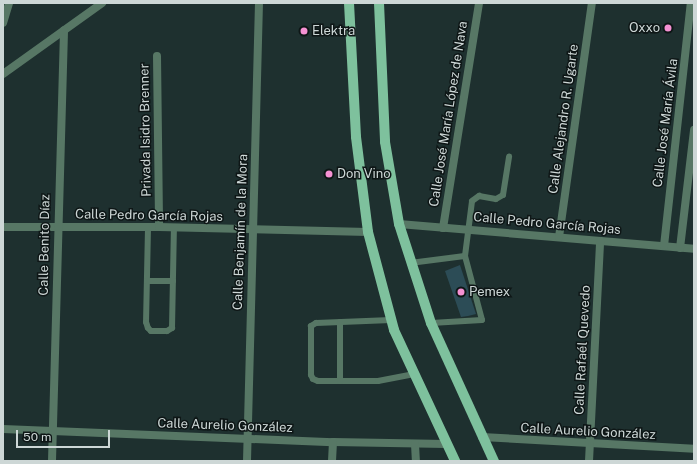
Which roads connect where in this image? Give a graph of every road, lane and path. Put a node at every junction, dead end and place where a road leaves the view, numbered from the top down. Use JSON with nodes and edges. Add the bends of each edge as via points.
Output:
{"nodes":[{"id":1,"x":9,"y":3,"type":"edge"},
{"id":2,"x":102,"y":3,"type":"edge"},
{"id":3,"x":259,"y":3,"type":"edge"},
{"id":4,"x":349,"y":3,"type":"edge"},
{"id":5,"x":379,"y":3,"type":"edge"},
{"id":6,"x":479,"y":3,"type":"edge"},
{"id":7,"x":592,"y":3,"type":"edge"},
{"id":8,"x":691,"y":3,"type":"edge"},
{"id":9,"x":3,"y":23,"type":"edge"},
{"id":10,"x":64,"y":30,"type":"junction"},
{"id":11,"x":157,"y":56,"type":"dead end"},
{"id":12,"x":3,"y":74,"type":"edge"},
{"id":13,"x":694,"y":130,"type":"edge"},
{"id":14,"x":509,"y":156,"type":"dead end"},
{"id":15,"x":399,"y":224,"type":"junction"},
{"id":16,"x":3,"y":227,"type":"edge"},
{"id":17,"x":57,"y":228,"type":"junction"},
{"id":18,"x":148,"y":228,"type":"junction"},
{"id":19,"x":159,"y":228,"type":"junction"},
{"id":20,"x":174,"y":228,"type":"junction"},
{"id":21,"x":443,"y":228,"type":"junction"},
{"id":22,"x":252,"y":230,"type":"junction"},
{"id":23,"x":467,"y":230,"type":"junction"},
{"id":24,"x":368,"y":232,"type":"junction"},
{"id":25,"x":559,"y":237,"type":"junction"},
{"id":26,"x":600,"y":241,"type":"junction"},
{"id":27,"x":664,"y":246,"type":"junction"},
{"id":28,"x":680,"y":248,"type":"junction"},
{"id":29,"x":694,"y":249,"type":"edge"},
{"id":30,"x":465,"y":256,"type":"junction"},
{"id":31,"x":410,"y":262,"type":"junction"},
{"id":32,"x":173,"y":280,"type":"junction"},
{"id":33,"x":147,"y":281,"type":"junction"},
{"id":34,"x":391,"y":320,"type":"junction"},
{"id":35,"x":340,"y":322,"type":"junction"},
{"id":36,"x":431,"y":323,"type":"junction"},
{"id":37,"x":414,"y":374,"type":"junction"},
{"id":38,"x":340,"y":381,"type":"junction"},
{"id":39,"x":3,"y":429,"type":"edge"},
{"id":40,"x":53,"y":431,"type":"junction"},
{"id":41,"x":482,"y":437,"type":"junction"},
{"id":42,"x":248,"y":439,"type":"junction"},
{"id":43,"x":333,"y":442,"type":"junction"},
{"id":44,"x":415,"y":444,"type":"junction"},
{"id":45,"x":446,"y":444,"type":"junction"},
{"id":46,"x":590,"y":445,"type":"junction"},
{"id":47,"x":694,"y":449,"type":"edge"},
{"id":48,"x":52,"y":461,"type":"edge"},
{"id":49,"x":248,"y":461,"type":"edge"},
{"id":50,"x":332,"y":461,"type":"edge"},
{"id":51,"x":416,"y":461,"type":"edge"},
{"id":52,"x":455,"y":461,"type":"edge"},
{"id":53,"x":494,"y":461,"type":"edge"},
{"id":54,"x":589,"y":461,"type":"edge"}],
"edges":[{"from":1,"to":9,"type":"street"},
{"from":2,"to":10,"type":"street"},
{"from":3,"to":22,"type":"street","name":"Calle Benjamín de la Mora"},
{"from":4,"to":24,"type":"main road","via":[[356,137]]},
{"from":5,"to":15,"type":"main road","via":[[385,142]]},
{"from":6,"to":21,"type":"street","name":"Calle José María López de Nava"},
{"from":7,"to":25,"type":"street","name":"Calle Alejandro R. Ugarte"},
{"from":8,"to":27,"type":"street","name":"Calle José María Ávila"},
{"from":10,"to":12,"type":"street"},
{"from":10,"to":17,"type":"street","name":"Calle Benito Díaz"},
{"from":11,"to":19,"type":"street","name":"Privada Isidro Brenner"},
{"from":13,"to":28,"type":"street"},
{"from":14,"to":23,"type":"lane","via":[[503,195],[496,199],[479,196],[475,198],[472,201]]},
{"from":15,"to":21,"type":"street","name":"Calle Pedro García Rojas"},
{"from":15,"to":31,"type":"main road"},
{"from":16,"to":17,"type":"street","name":"Calle Pedro García Rojas"},
{"from":17,"to":18,"type":"street","name":"Calle Pedro García Rojas"},
{"from":17,"to":40,"type":"street","name":"Calle Benito Díaz"},
{"from":18,"to":19,"type":"street","name":"Calle Pedro García Rojas"},
{"from":18,"to":33,"type":"lane"},
{"from":19,"to":20,"type":"street","name":"Calle Pedro García Rojas"},
{"from":20,"to":22,"type":"street","name":"Calle Pedro García Rojas"},
{"from":20,"to":32,"type":"lane"},
{"from":21,"to":23,"type":"street","name":"Calle Pedro García Rojas"},
{"from":22,"to":24,"type":"street","name":"Calle Pedro García Rojas"},
{"from":22,"to":42,"type":"street","name":"Calle Benjamín de la Mora"},
{"from":23,"to":25,"type":"street","name":"Calle Pedro García Rojas"},
{"from":23,"to":30,"type":"lane"},
{"from":24,"to":34,"type":"main road"},
{"from":25,"to":26,"type":"street","name":"Calle Pedro García Rojas"},
{"from":26,"to":27,"type":"street","name":"Calle Pedro García Rojas"},
{"from":26,"to":46,"type":"street","name":"Calle Rafaél Quevedo"},
{"from":27,"to":28,"type":"street","name":"Calle Pedro García Rojas"},
{"from":28,"to":29,"type":"street","name":"Calle Pedro García Rojas"},
{"from":30,"to":31,"type":"lane"},
{"from":30,"to":36,"type":"lane","via":[[482,320]]},
{"from":31,"to":36,"type":"main road"},
{"from":32,"to":33,"type":"lane"},
{"from":32,"to":33,"type":"lane","via":[[173,322],[172,328],[167,331],[151,331],[148,328]]},
{"from":34,"to":35,"type":"lane"},
{"from":34,"to":37,"type":"main road"},
{"from":35,"to":38,"type":"lane"},
{"from":35,"to":38,"type":"lane","via":[[316,323],[310,330],[313,379]]},
{"from":36,"to":41,"type":"main road"},
{"from":37,"to":38,"type":"lane","via":[[378,381]]},
{"from":37,"to":45,"type":"main road"},
{"from":39,"to":40,"type":"street","name":"Calle Aurelio González"},
{"from":40,"to":42,"type":"street","name":"Calle Aurelio González"},
{"from":40,"to":48,"type":"street","name":"Calle Benito Díaz"},
{"from":41,"to":46,"type":"street","name":"Calle Aurelio González"},
{"from":41,"to":53,"type":"main road"},
{"from":42,"to":43,"type":"street","name":"Calle Aurelio González"},
{"from":42,"to":49,"type":"street","name":"Calle Benjamín de la Mora"},
{"from":43,"to":44,"type":"street","name":"Calle Aurelio González"},
{"from":43,"to":50,"type":"street"},
{"from":44,"to":45,"type":"street","name":"Calle Aurelio González"},
{"from":44,"to":51,"type":"street"},
{"from":45,"to":52,"type":"main road"},
{"from":46,"to":47,"type":"street","name":"Calle Aurelio González"},
{"from":46,"to":54,"type":"street","name":"Calle Rafaél Quevedo"}]}
